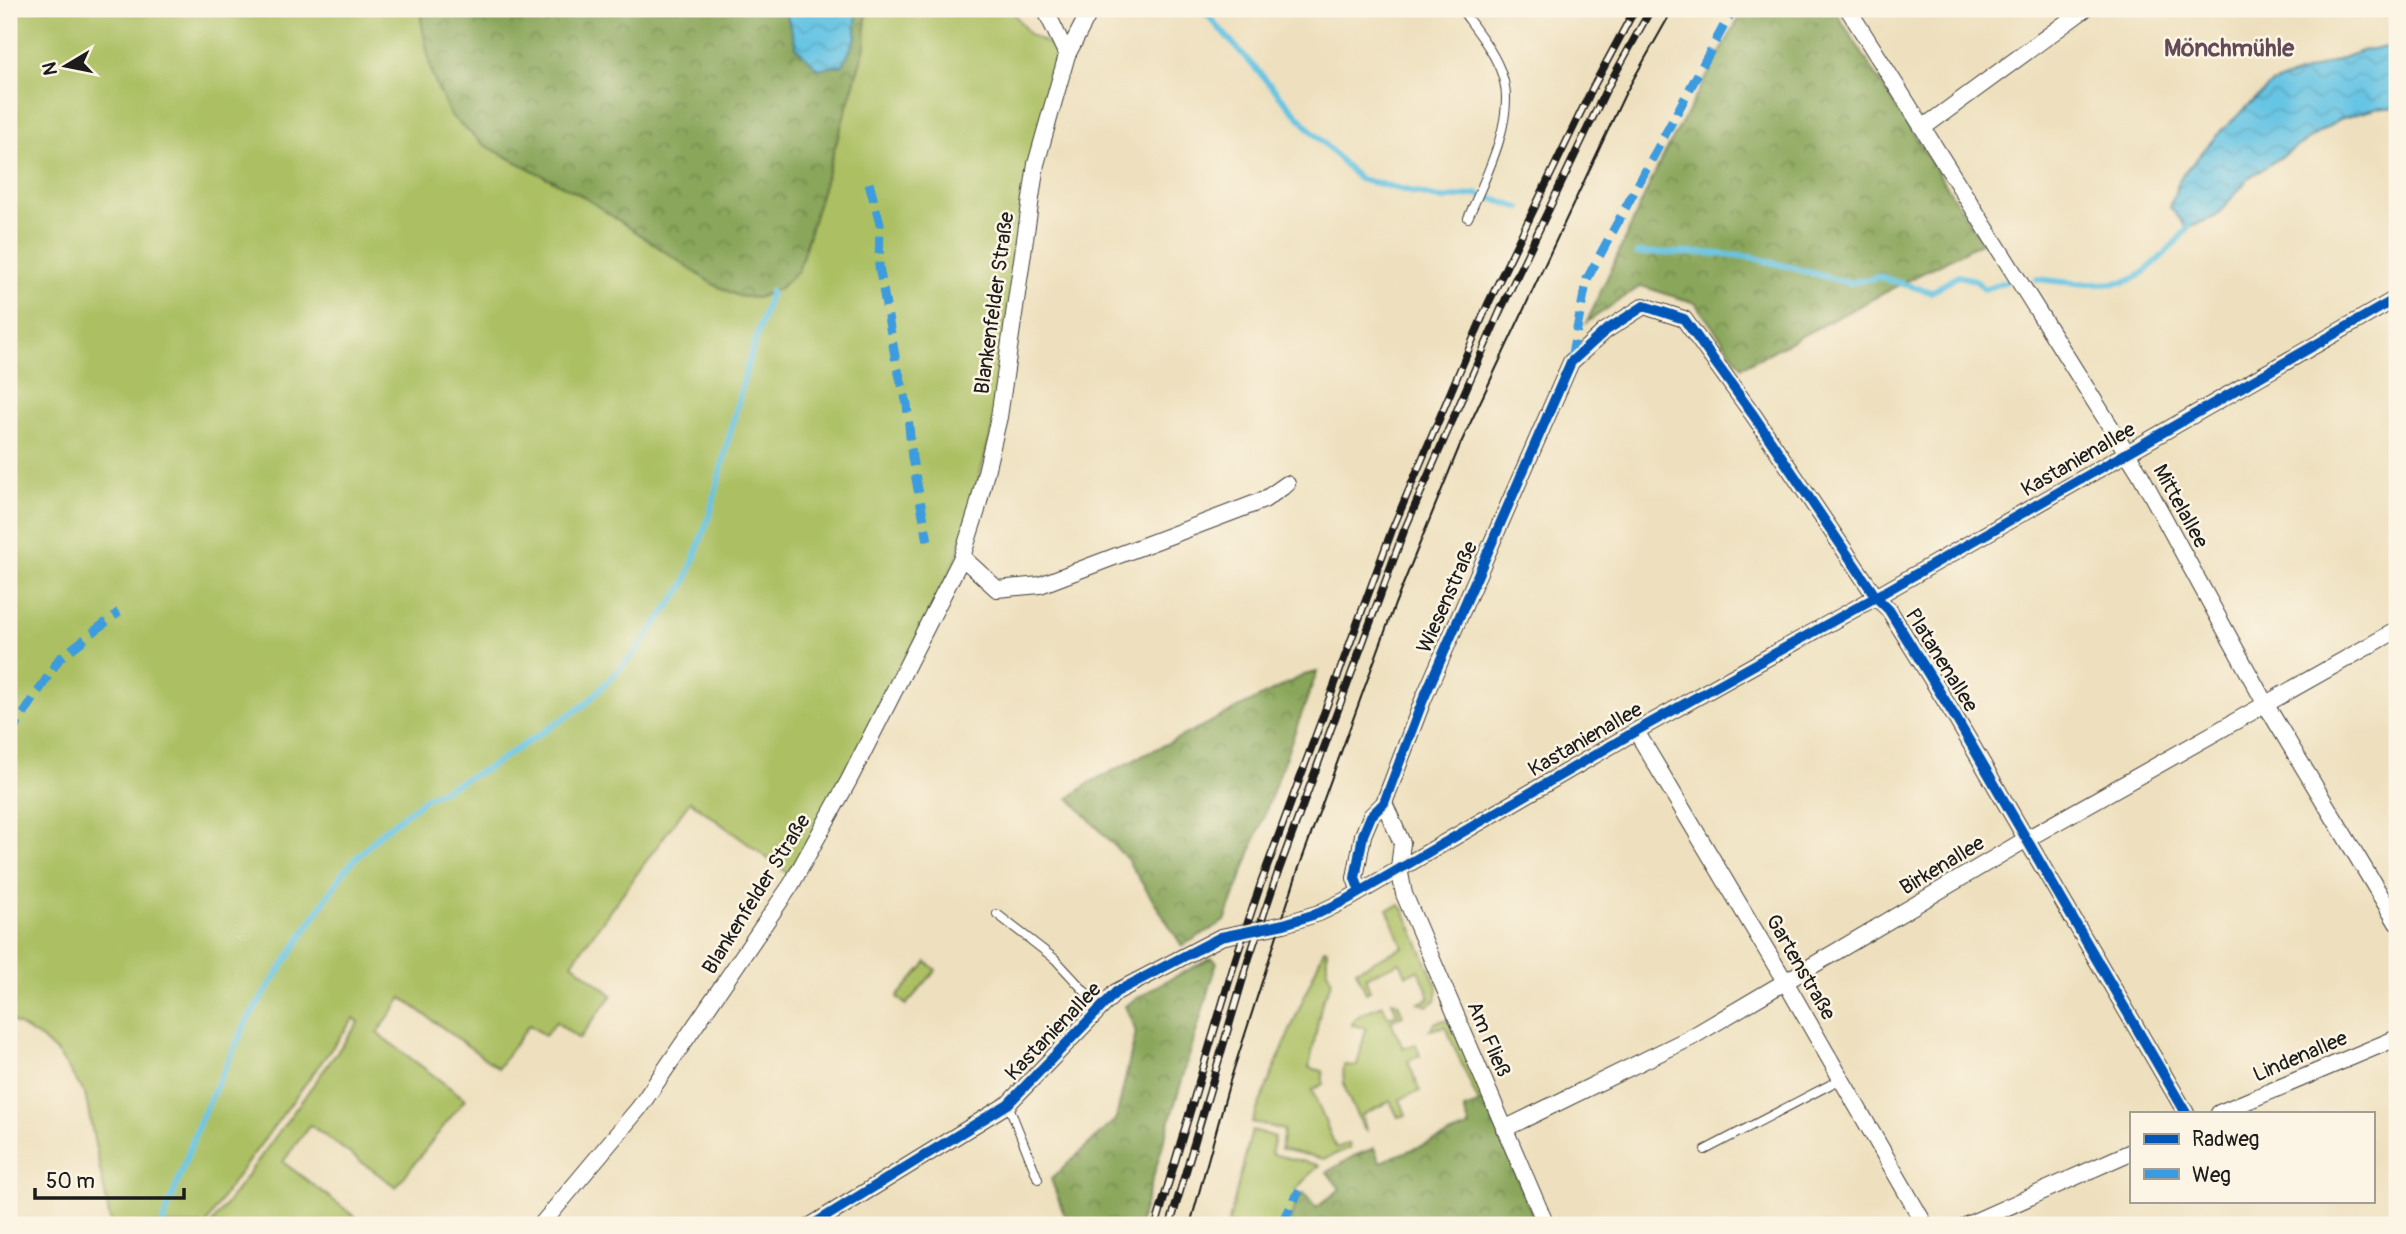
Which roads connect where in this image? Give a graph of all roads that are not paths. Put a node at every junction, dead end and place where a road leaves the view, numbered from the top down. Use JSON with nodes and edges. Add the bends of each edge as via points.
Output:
{"nodes":[{"id":1,"x":1045,"y":9,"type":"edge"},
{"id":2,"x":1091,"y":9,"type":"edge"},
{"id":3,"x":1461,"y":9,"type":"edge"},
{"id":4,"x":1849,"y":9,"type":"edge"},
{"id":5,"x":2085,"y":9,"type":"edge"},
{"id":6,"x":1067,"y":55,"type":"junction"},
{"id":7,"x":1924,"y":127,"type":"junction"},
{"id":8,"x":1468,"y":218,"type":"dead end"},
{"id":9,"x":2397,"y":299,"type":"edge"},
{"id":10,"x":1605,"y":331,"type":"joint"},
{"id":11,"x":2126,"y":453,"type":"junction"},
{"id":12,"x":1287,"y":484,"type":"dead end"},
{"id":13,"x":962,"y":557,"type":"junction"},
{"id":14,"x":1877,"y":597,"type":"junction"},
{"id":15,"x":2397,"y":630,"type":"edge"},
{"id":16,"x":2266,"y":705,"type":"junction"},
{"id":17,"x":1636,"y":732,"type":"junction"},
{"id":18,"x":1384,"y":803,"type":"junction"},
{"id":19,"x":2025,"y":840,"type":"junction"},
{"id":20,"x":1399,"y":868,"type":"junction"},
{"id":21,"x":1360,"y":892,"type":"junction"},
{"id":22,"x":997,"y":914,"type":"dead end"},
{"id":23,"x":2397,"y":923,"type":"edge"},
{"id":24,"x":1786,"y":983,"type":"junction"},
{"id":25,"x":1101,"y":1009,"type":"junction"},
{"id":26,"x":2397,"y":1038,"type":"edge"},
{"id":27,"x":1841,"y":1079,"type":"junction"},
{"id":28,"x":1009,"y":1104,"type":"junction"},
{"id":29,"x":2185,"y":1112,"type":"edge"},
{"id":30,"x":2221,"y":1112,"type":"edge"},
{"id":31,"x":1504,"y":1129,"type":"junction"},
{"id":32,"x":1705,"y":1150,"type":"dead end"},
{"id":33,"x":2130,"y":1152,"type":"edge"},
{"id":34,"x":1038,"y":1179,"type":"dead end"},
{"id":35,"x":541,"y":1225,"type":"edge"},
{"id":36,"x":811,"y":1225,"type":"edge"},
{"id":37,"x":1546,"y":1225,"type":"edge"},
{"id":38,"x":1925,"y":1225,"type":"edge"},
{"id":39,"x":1967,"y":1225,"type":"edge"}],
"edges":[{"from":1,"to":6,"type":"street"},
{"from":2,"to":6,"type":"street","name":"Blankenfelder Straße"},
{"from":3,"to":8,"type":"lane","via":[[1491,52],[1507,99],[1493,155]]},
{"from":4,"to":7,"type":"street","name":"Mittelallee"},
{"from":5,"to":7,"type":"street"},
{"from":6,"to":13,"type":"street","name":"Blankenfelder Straße","via":[[1036,164],[999,417]]},
{"from":7,"to":11,"type":"street","name":"Mittelallee"},
{"from":9,"to":11,"type":"street","name":"Kastanienallee"},
{"from":10,"to":14,"type":"street","name":"Platanenallee","via":[[1644,306],[1684,319]]},
{"from":10,"to":18,"type":"street","name":"Wiesenstraße","via":[[1571,362],[1423,700]]},
{"from":11,"to":14,"type":"street","name":"Kastanienallee"},
{"from":11,"to":16,"type":"street","name":"Mittelallee"},
{"from":12,"to":13,"type":"street","via":[[1264,500],[1040,585],[996,589]]},
{"from":13,"to":35,"type":"street","name":"Blankenfelder Straße","via":[[791,885],[639,1108]]},
{"from":14,"to":17,"type":"street","name":"Kastanienallee"},
{"from":14,"to":19,"type":"street","name":"Platanenallee","via":[[1957,720]]},
{"from":15,"to":16,"type":"street","name":"Birkenallee"},
{"from":16,"to":19,"type":"street","name":"Birkenallee"},
{"from":16,"to":23,"type":"street","name":"Mittelallee"},
{"from":17,"to":20,"type":"street","name":"Kastanienallee"},
{"from":17,"to":24,"type":"street","name":"Gartenstraße"},
{"from":18,"to":20,"type":"street","via":[[1402,843]]},
{"from":18,"to":21,"type":"street","name":"Wiesenstraße","via":[[1371,816],[1363,835],[1355,878]]},
{"from":19,"to":24,"type":"street","name":"Birkenallee"},
{"from":19,"to":29,"type":"street","name":"Platanenallee"},
{"from":20,"to":21,"type":"street","name":"Kastanienallee"},
{"from":20,"to":31,"type":"street","name":"Am Fließ","via":[[1404,894]]},
{"from":21,"to":25,"type":"street","name":"Kastanienallee","via":[[1319,913],[1222,937],[1116,992]]},
{"from":22,"to":25,"type":"lane","via":[[1055,959]]},
{"from":24,"to":27,"type":"street","name":"Gartenstraße"},
{"from":24,"to":31,"type":"street","name":"Birkenallee","via":[[1690,1038]]},
{"from":25,"to":28,"type":"street","name":"Kastanienallee"},
{"from":26,"to":30,"type":"street","name":"Lindenallee"},
{"from":27,"to":32,"type":"lane"},
{"from":27,"to":38,"type":"street","name":"Gartenstraße"},
{"from":28,"to":34,"type":"lane"},
{"from":28,"to":36,"type":"street","name":"Kastanienallee"},
{"from":31,"to":37,"type":"street","name":"Am Fließ"},
{"from":33,"to":39,"type":"street"}]}
